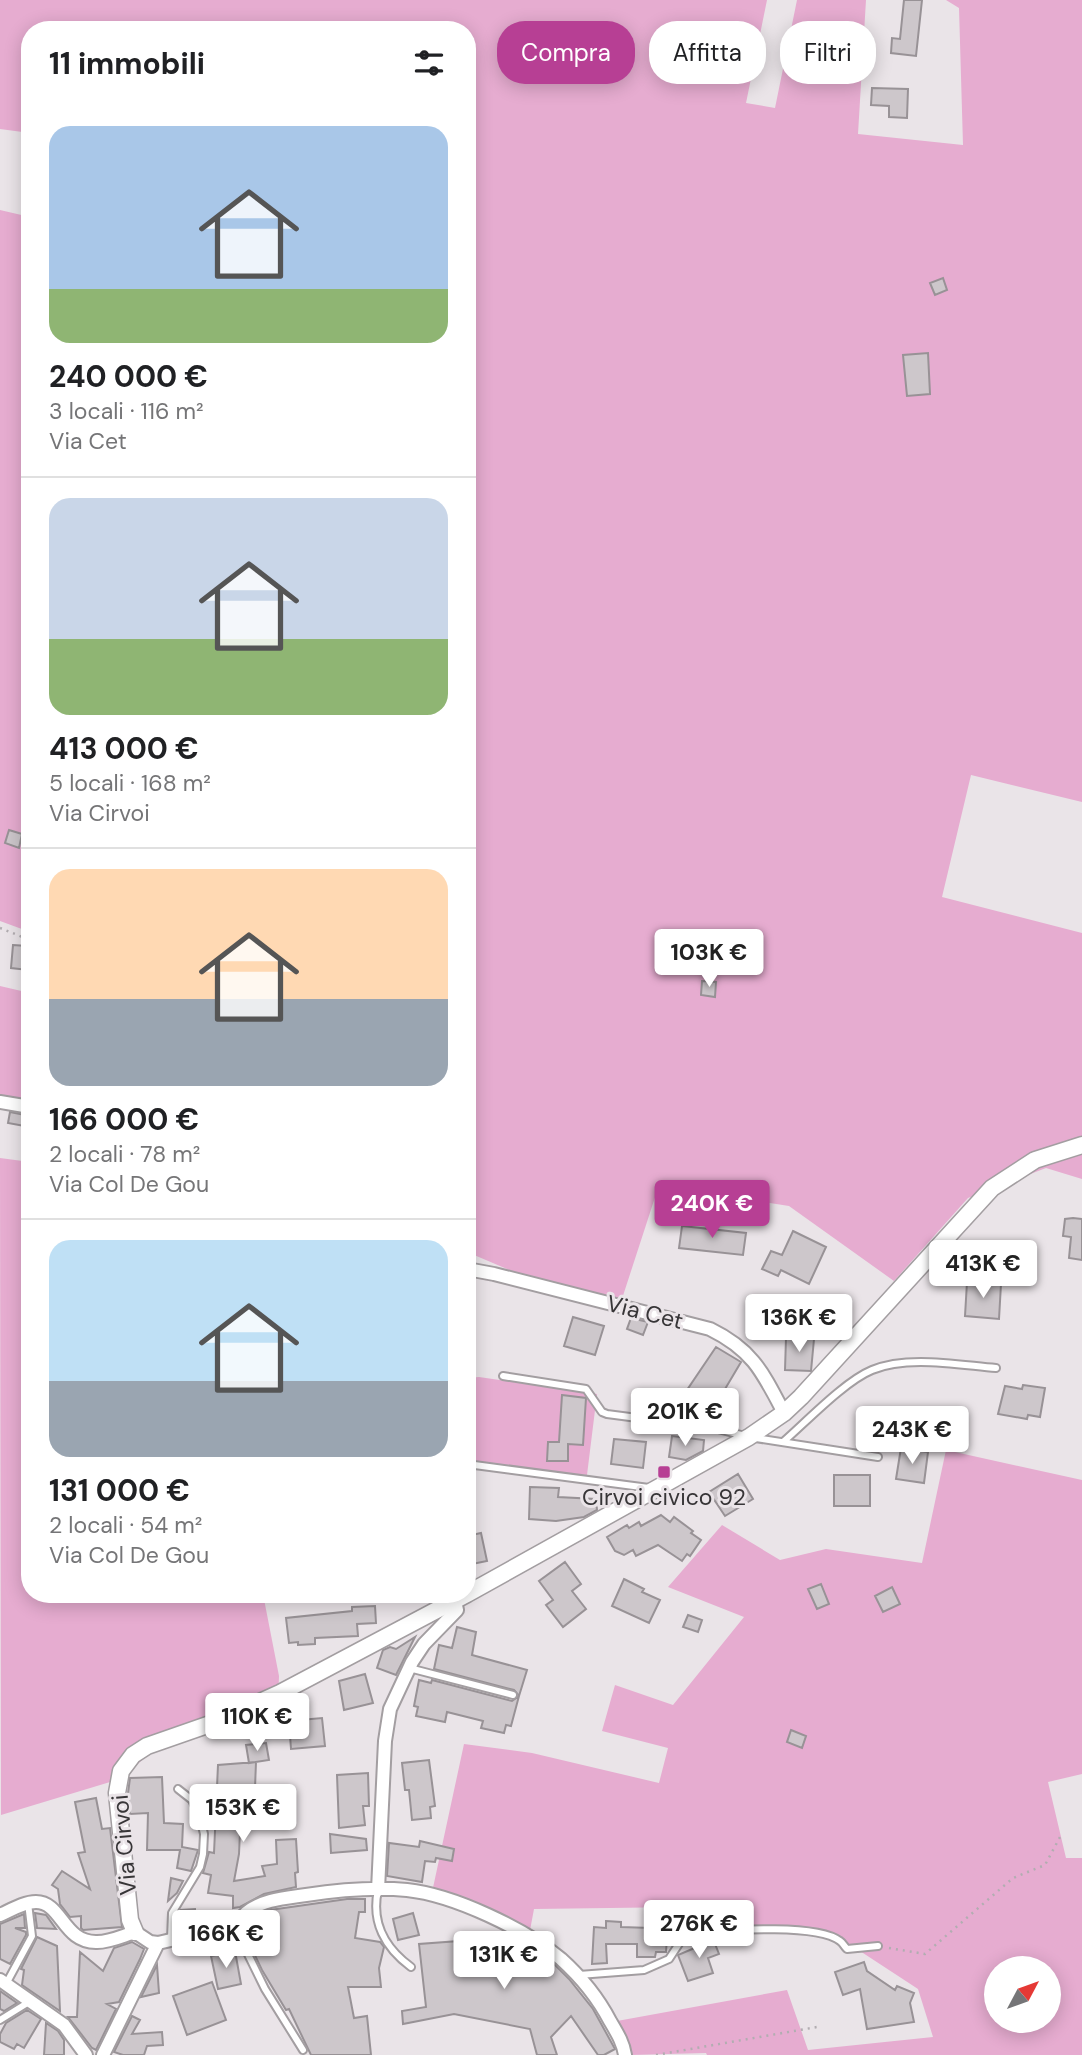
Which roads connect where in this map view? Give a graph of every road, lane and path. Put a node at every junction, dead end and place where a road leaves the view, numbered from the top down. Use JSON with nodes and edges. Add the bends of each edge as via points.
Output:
{"nodes":[{"id":1,"x":0,"y":928,"type":"edge"},
{"id":2,"x":21,"y":936,"type":"edge"},
{"id":3,"x":0,"y":1102,"type":"edge"},
{"id":4,"x":21,"y":1106,"type":"edge"},
{"id":5,"x":1082,"y":1145,"type":"edge"},
{"id":6,"x":476,"y":1271,"type":"edge"},
{"id":7,"x":996,"y":1368,"type":"dead end"},
{"id":8,"x":503,"y":1376,"type":"dead end"},
{"id":9,"x":784,"y":1413,"type":"junction"},
{"id":10,"x":749,"y":1437,"type":"junction"},
{"id":11,"x":783,"y":1442,"type":"junction"},
{"id":12,"x":878,"y":1457,"type":"dead end"},
{"id":13,"x":476,"y":1465,"type":"edge"},
{"id":14,"x":656,"y":1489,"type":"junction"},
{"id":15,"x":476,"y":1589,"type":"edge"},
{"id":16,"x":450,"y":1603,"type":"edge"},
{"id":17,"x":460,"y":1603,"type":"edge"},
{"id":18,"x":410,"y":1668,"type":"junction"},
{"id":19,"x":513,"y":1695,"type":"dead end"},
{"id":20,"x":178,"y":1788,"type":"dead end"},
{"id":21,"x":1060,"y":1837,"type":"dead end"},
{"id":22,"x":378,"y":1890,"type":"junction"},
{"id":23,"x":28,"y":1903,"type":"junction"},
{"id":24,"x":0,"y":1915,"type":"edge"},
{"id":25,"x":135,"y":1932,"type":"junction"},
{"id":26,"x":237,"y":1932,"type":"junction"},
{"id":27,"x":171,"y":1939,"type":"junction"},
{"id":28,"x":158,"y":1943,"type":"junction"},
{"id":29,"x":878,"y":1946,"type":"joint"},
{"id":30,"x":411,"y":1967,"type":"dead end"},
{"id":31,"x":577,"y":1975,"type":"junction"},
{"id":32,"x":3,"y":1982,"type":"edge"},
{"id":33,"x":29,"y":2002,"type":"junction"},
{"id":34,"x":0,"y":2020,"type":"edge"},
{"id":35,"x":817,"y":2027,"type":"dead end"},
{"id":36,"x":303,"y":2050,"type":"dead end"},
{"id":37,"x":86,"y":2055,"type":"edge"},
{"id":38,"x":103,"y":2055,"type":"edge"},
{"id":39,"x":625,"y":2055,"type":"edge"},
{"id":40,"x":656,"y":2055,"type":"edge"}],
"edges":[{"from":1,"to":2,"type":"path"},
{"from":3,"to":4,"type":"street"},
{"from":5,"to":9,"type":"street","name":"Via Cirvoi","via":[[1035,1160],[992,1188]]},
{"from":6,"to":9,"type":"street","name":"Via Cet","via":[[710,1329],[739,1346],[756,1363]]},
{"from":7,"to":11,"type":"lane","via":[[911,1362],[872,1370]]},
{"from":8,"to":10,"type":"lane","via":[[586,1389],[607,1414]]},
{"from":9,"to":10,"type":"street","name":"Via Cirvoi"},
{"from":10,"to":11,"type":"lane"},
{"from":10,"to":14,"type":"street","name":"Via Cirvoi"},
{"from":11,"to":12,"type":"lane"},
{"from":13,"to":14,"type":"lane"},
{"from":14,"to":15,"type":"street","name":"Via Cirvoi"},
{"from":16,"to":25,"type":"street","name":"Via Cirvoi","via":[[280,1693],[133,1755],[121,1771],[117,1793]]},
{"from":17,"to":18,"type":"street","via":[[424,1644]]},
{"from":18,"to":19,"type":"lane"},
{"from":18,"to":22,"type":"street","via":[[390,1709],[385,1741]]},
{"from":20,"to":27,"type":"lane","via":[[192,1800],[204,1834],[200,1867],[172,1913]]},
{"from":21,"to":29,"type":"path","via":[[1045,1865],[1013,1878],[925,1954]]},
{"from":22,"to":26,"type":"street","via":[[269,1900],[244,1914]]},
{"from":22,"to":30,"type":"lane","via":[[378,1923],[396,1956]]},
{"from":22,"to":31,"type":"street","via":[[434,1895],[470,1908],[531,1939]]},
{"from":23,"to":24,"type":"street"},
{"from":23,"to":25,"type":"street","via":[[49,1906],[69,1931],[85,1941],[109,1941]]},
{"from":23,"to":32,"type":"lane","via":[[32,1936]]},
{"from":25,"to":28,"type":"street"},
{"from":26,"to":27,"type":"street"},
{"from":26,"to":36,"type":"lane"},
{"from":27,"to":28,"type":"street"},
{"from":28,"to":38,"type":"street"},
{"from":29,"to":31,"type":"lane","via":[[847,1949],[839,1940],[822,1934],[783,1930],[686,1933],[669,1959],[644,1970]]},
{"from":31,"to":39,"type":"street","via":[[605,2011]]},
{"from":32,"to":33,"type":"street"},
{"from":33,"to":34,"type":"lane"},
{"from":33,"to":37,"type":"street","via":[[64,2025]]},
{"from":35,"to":40,"type":"path"}]}
